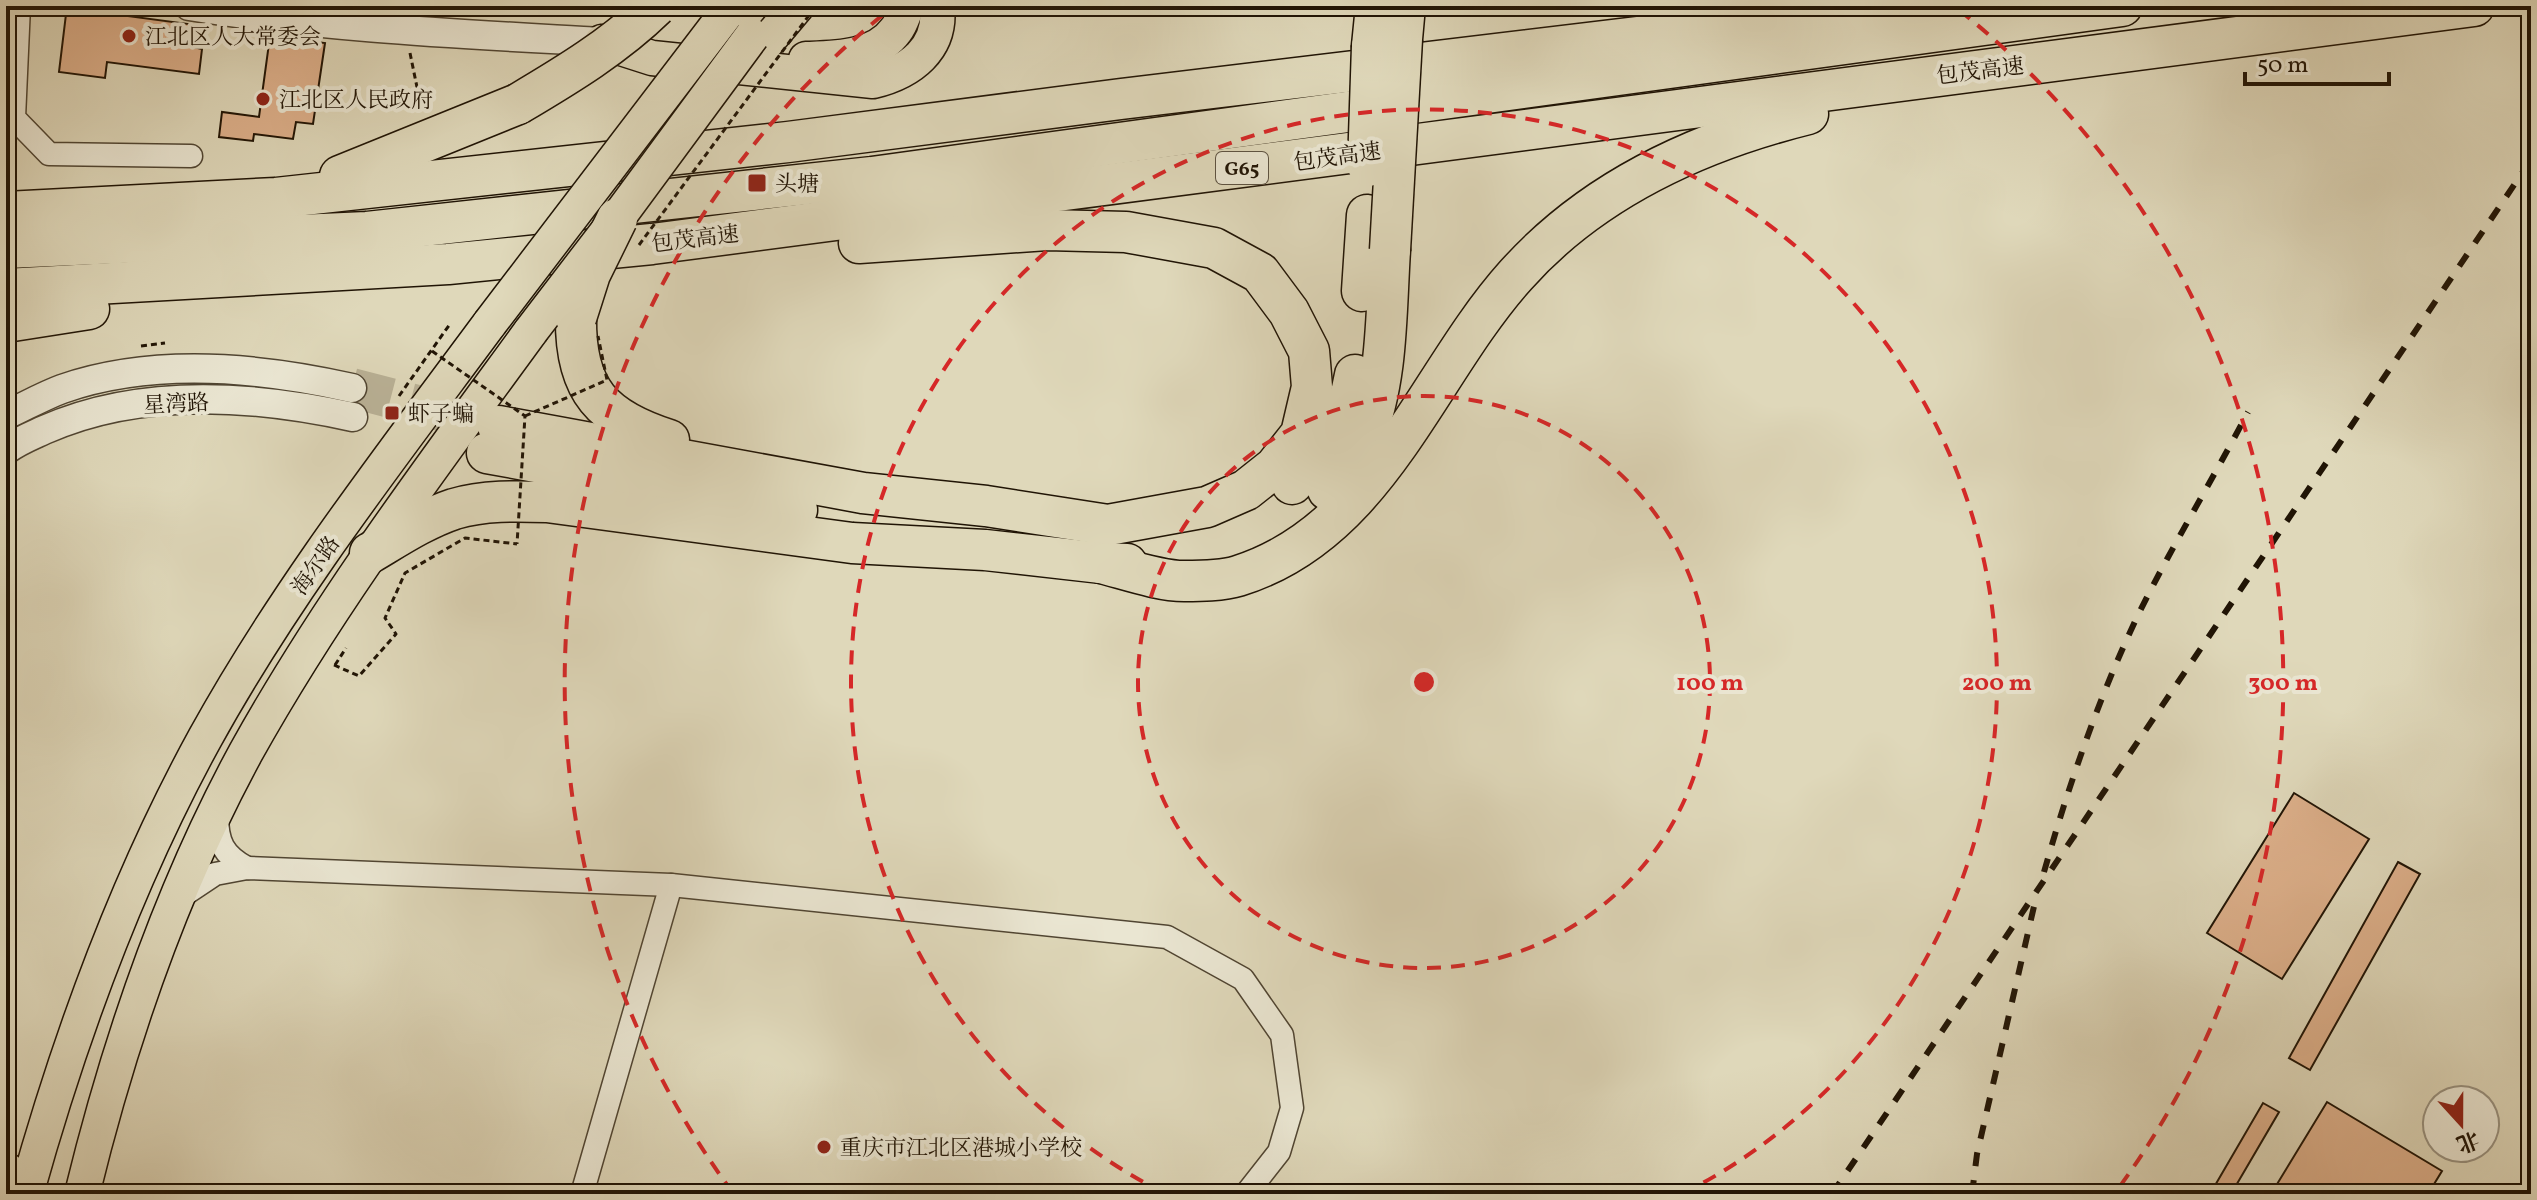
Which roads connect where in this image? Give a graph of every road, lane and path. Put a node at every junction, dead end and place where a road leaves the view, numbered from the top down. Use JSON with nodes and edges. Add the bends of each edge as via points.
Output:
{"nodes":[{"id":1,"x":19,"y":6,"type":"edge"},
{"id":2,"x":189,"y":6,"type":"edge"},
{"id":3,"x":369,"y":6,"type":"edge"},
{"id":4,"x":622,"y":6,"type":"edge"},
{"id":5,"x":656,"y":6,"type":"edge"},
{"id":6,"x":775,"y":6,"type":"edge"},
{"id":7,"x":907,"y":6,"type":"edge"},
{"id":8,"x":937,"y":6,"type":"edge"},
{"id":9,"x":1376,"y":6,"type":"edge"},
{"id":10,"x":1714,"y":6,"type":"edge"},
{"id":11,"x":1896,"y":6,"type":"edge"},
{"id":12,"x":2122,"y":6,"type":"edge"},
{"id":13,"x":2474,"y":6,"type":"edge"},
{"id":14,"x":2493,"y":6,"type":"edge"},
{"id":15,"x":805,"y":8,"type":"edge"},
{"id":16,"x":728,"y":10,"type":"edge"},
{"id":17,"x":347,"y":25,"type":"junction"},
{"id":18,"x":405,"y":30,"type":"junction"},
{"id":19,"x":1393,"y":30,"type":"edge"},
{"id":20,"x":1675,"y":33,"type":"junction"},
{"id":21,"x":759,"y":40,"type":"junction"},
{"id":22,"x":602,"y":42,"type":"junction"},
{"id":23,"x":419,"y":97,"type":"dead end"},
{"id":24,"x":191,"y":156,"type":"dead end"},
{"id":25,"x":276,"y":198,"type":"junction"},
{"id":26,"x":6,"y":212,"type":"edge"},
{"id":27,"x":624,"y":237,"type":"junction"},
{"id":28,"x":6,"y":248,"type":"edge"},
{"id":29,"x":448,"y":264,"type":"junction"},
{"id":30,"x":306,"y":273,"type":"junction"},
{"id":31,"x":6,"y":289,"type":"edge"},
{"id":32,"x":6,"y":322,"type":"edge"},
{"id":33,"x":450,"y":324,"type":"dead end"},
{"id":34,"x":587,"y":327,"type":"junction"},
{"id":35,"x":432,"y":351,"type":"junction"},
{"id":36,"x":352,"y":388,"type":"tunnel mouth"},
{"id":37,"x":399,"y":396,"type":"dead end"},
{"id":38,"x":6,"y":415,"type":"edge"},
{"id":39,"x":353,"y":417,"type":"tunnel mouth"},
{"id":40,"x":504,"y":431,"type":"junction"},
{"id":41,"x":6,"y":450,"type":"edge"},
{"id":42,"x":986,"y":506,"type":"junction"},
{"id":43,"x":1108,"y":525,"type":"junction"},
{"id":44,"x":985,"y":550,"type":"junction"},
{"id":45,"x":370,"y":553,"type":"junction"},
{"id":46,"x":1101,"y":563,"type":"junction"},
{"id":47,"x":334,"y":665,"type":"dead end"},
{"id":48,"x":217,"y":809,"type":"junction"},
{"id":49,"x":247,"y":868,"type":"junction"},
{"id":50,"x":671,"y":885,"type":"junction"},
{"id":51,"x":179,"y":898,"type":"junction"},
{"id":52,"x":6,"y":1173,"type":"edge"},
{"id":53,"x":9,"y":1194,"type":"edge"},
{"id":54,"x":26,"y":1194,"type":"edge"},
{"id":55,"x":82,"y":1194,"type":"edge"},
{"id":56,"x":582,"y":1194,"type":"edge"},
{"id":57,"x":1246,"y":1194,"type":"edge"}],
"edges":[{"from":1,"to":24,"type":"street","via":[[14,118],[49,154]]},
{"from":2,"to":17,"type":"street"},
{"from":3,"to":17,"type":"lane"},
{"from":4,"to":22,"type":"street"},
{"from":5,"to":25,"type":"highway","bridge":true,"via":[[578,69],[518,104]]},
{"from":6,"to":21,"type":"main road","name":"海尔路"},
{"from":7,"to":22,"type":"main road","via":[[896,31],[872,50],[844,58]]},
{"from":8,"to":22,"type":"main road","via":[[936,29],[919,61],[896,76],[873,81],[652,58]]},
{"from":9,"to":19,"type":"highway"},
{"from":10,"to":20,"type":"highway"},
{"from":11,"to":20,"type":"highway"},
{"from":12,"to":28,"type":"highway","name":"包茂高速","number":"G65","via":[[857,178],[367,232]]},
{"from":13,"to":29,"type":"highway","name":"包茂高速","number":"G65","via":[[835,221]]},
{"from":14,"to":46,"type":"highway","via":[[1843,106],[1758,126],[1656,169],[1604,198],[1560,232],[1516,274],[1478,322],[1364,488],[1307,541],[1235,577],[1180,581]]},
{"from":15,"to":21,"type":"main road"},
{"from":15,"to":27,"type":"path","bridge":true},
{"from":16,"to":54,"type":"main road","name":"海尔路","bridge":true,"via":[[395,452],[242,674],[183,778],[96,975]]},
{"from":17,"to":18,"type":"street"},
{"from":18,"to":22,"type":"street"},
{"from":18,"to":23,"type":"path"},
{"from":19,"to":43,"type":"highway","bridge":true,"via":[[1367,215],[1353,388],[1340,424],[1290,486],[1256,508],[1212,527],[1167,533]]},
{"from":19,"to":46,"type":"highway","bridge":true,"via":[[1390,250],[1378,394],[1363,440],[1316,504],[1262,544],[1180,565]]},
{"from":20,"to":25,"type":"highway","via":[[788,142]]},
{"from":21,"to":27,"type":"main road","name":"海尔路","bridge":true,"via":[[691,118]]},
{"from":25,"to":26,"type":"highway"},
{"from":27,"to":34,"type":"highway","bridge":true,"via":[[590,274]]},
{"from":27,"to":45,"type":"main road","name":"海尔路","bridge":true,"via":[[531,331]]},
{"from":29,"to":30,"type":"highway","name":"包茂高速","number":"G65"},
{"from":29,"to":43,"type":"highway","via":[[549,265],[1047,230],[1126,232],[1214,248],[1260,273],[1309,351],[1312,387],[1301,434],[1275,467],[1246,490],[1207,507]]},
{"from":30,"to":31,"type":"highway","name":"包茂高速","number":"G65"},
{"from":30,"to":32,"type":"highway"},
{"from":33,"to":35,"type":"path"},
{"from":34,"to":40,"type":"path","bridge":true,"via":[[607,380]]},
{"from":34,"to":42,"type":"highway","via":[[576,348],[595,396],[615,417],[643,432],[866,471]]},
{"from":35,"to":37,"type":"path"},
{"from":35,"to":40,"type":"path","bridge":true},
{"from":36,"to":38,"type":"street","name":"星湾路","via":[[246,370],[181,370],[115,376],[61,390]]},
{"from":39,"to":41,"type":"street","name":"星湾路","via":[[246,400],[122,406],[73,417]]},
{"from":40,"to":42,"type":"highway","via":[[863,493]]},
{"from":40,"to":44,"type":"highway"},
{"from":40,"to":47,"type":"path","bridge":true,"via":[[517,544],[465,538],[405,573],[385,618],[396,634],[359,676]]},
{"from":42,"to":43,"type":"highway"},
{"from":44,"to":45,"type":"highway","via":[[852,543],[547,502],[499,501],[454,509]]},
{"from":44,"to":46,"type":"highway"},
{"from":45,"to":48,"type":"main road","name":"海尔路","via":[[276,701]]},
{"from":48,"to":49,"type":"street","via":[[220,843]]},
{"from":48,"to":51,"type":"main road","name":"海尔路"},
{"from":49,"to":50,"type":"street"},
{"from":49,"to":51,"type":"street","via":[[215,874]]},
{"from":50,"to":56,"type":"street"},
{"from":50,"to":57,"type":"street","via":[[1167,937],[1243,979],[1282,1035],[1292,1108],[1279,1152]]},
{"from":51,"to":55,"type":"main road","name":"海尔路","via":[[123,1044]]},
{"from":52,"to":53,"type":"highway"}]}
